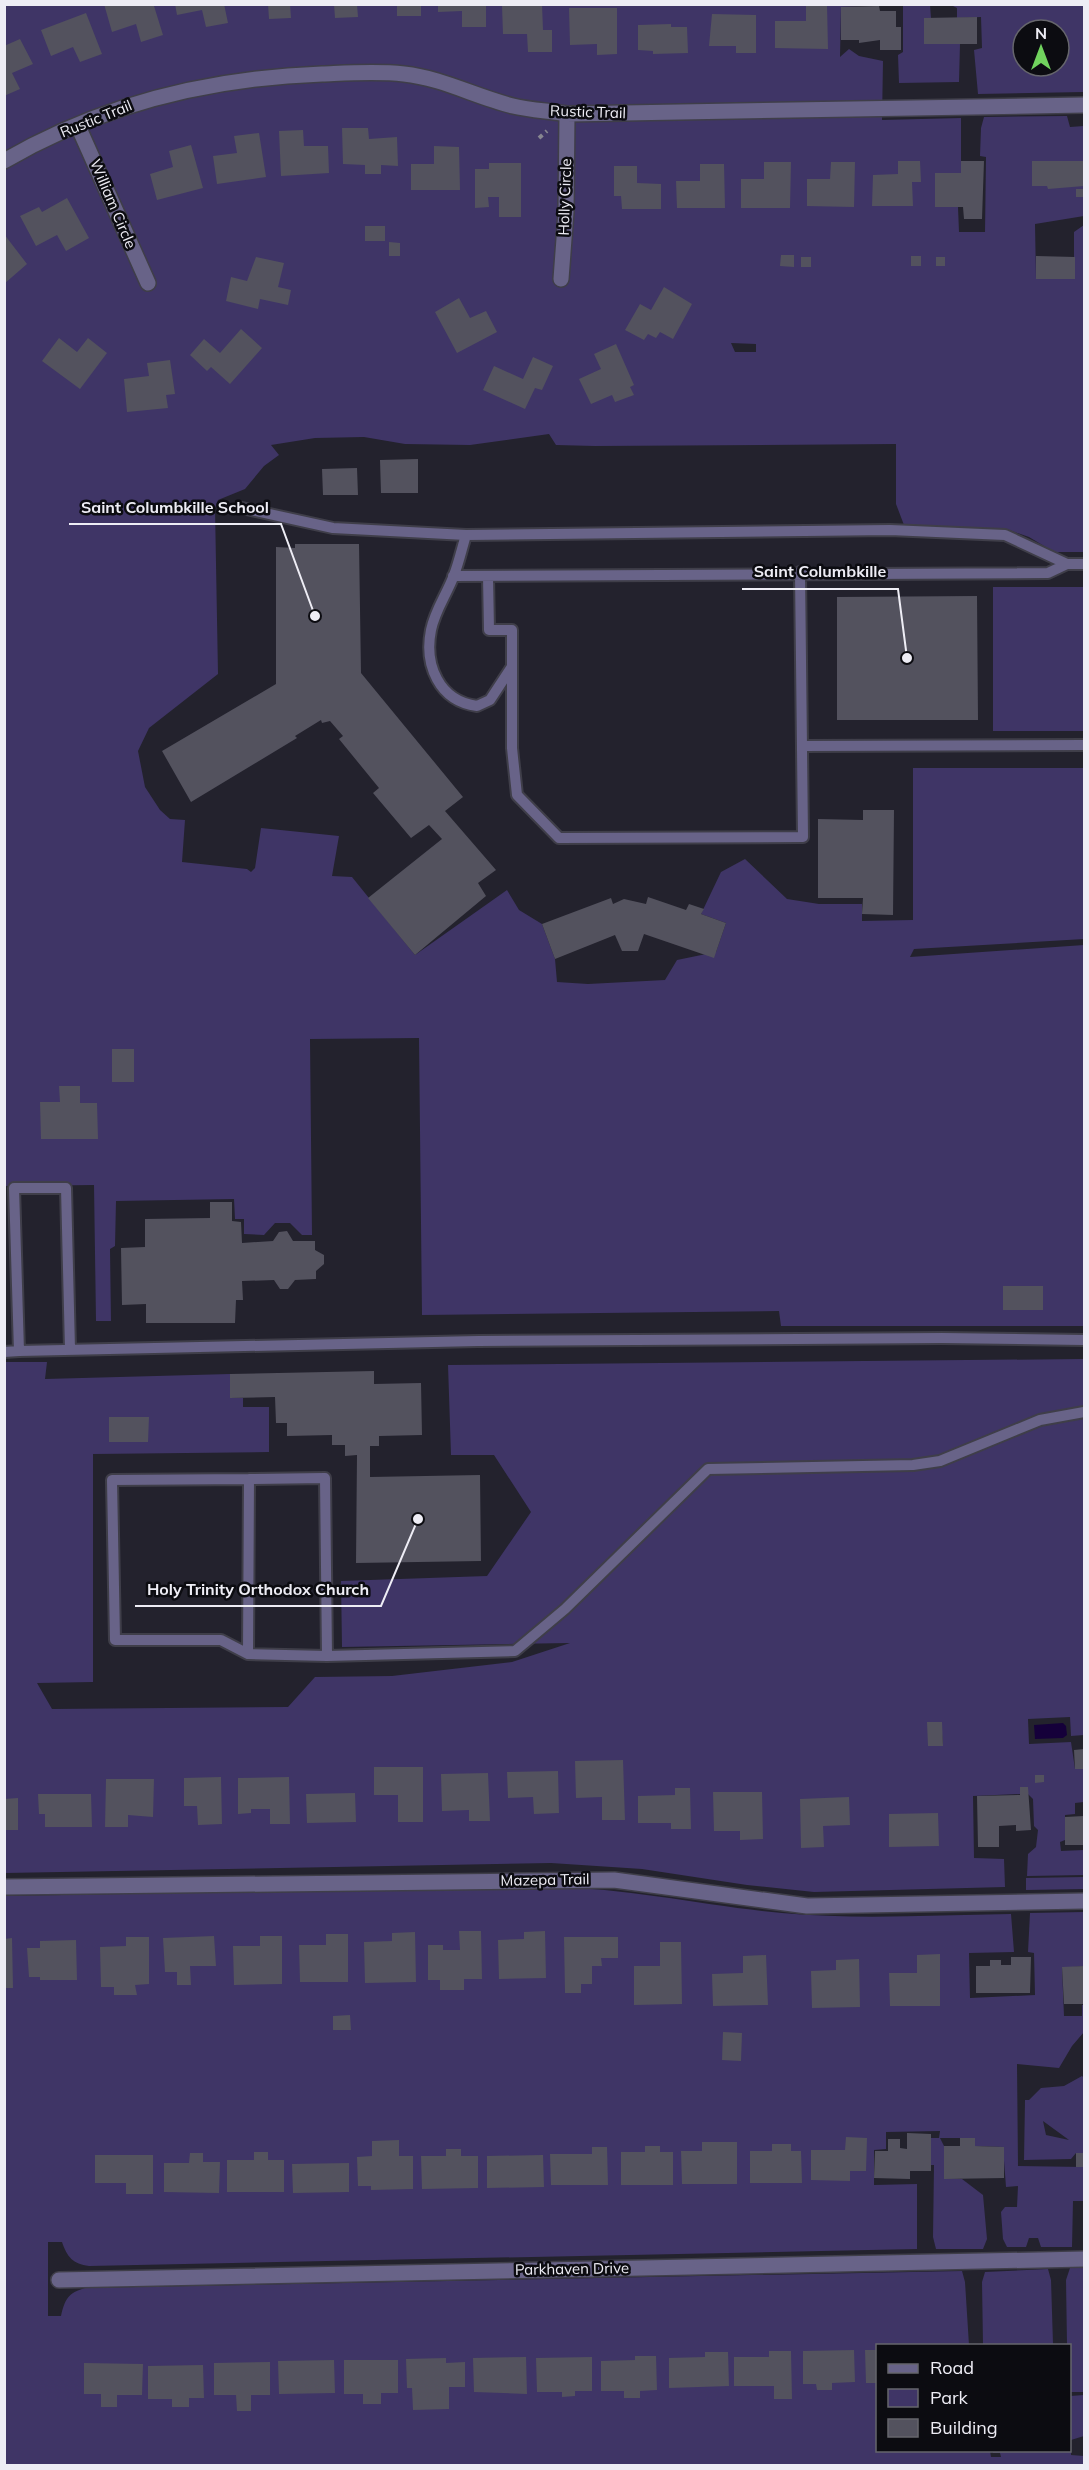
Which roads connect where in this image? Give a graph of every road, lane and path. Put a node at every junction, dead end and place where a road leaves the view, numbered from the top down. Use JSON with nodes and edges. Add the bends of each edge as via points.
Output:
{"nodes":[{"id":1,"x":1084,"y":105,"type":"edge"},
{"id":2,"x":567,"y":114,"type":"junction"},
{"id":3,"x":78,"y":126,"type":"junction"},
{"id":4,"x":548,"y":131,"type":"dead end"},
{"id":5,"x":539,"y":138,"type":"dead end"},
{"id":6,"x":4,"y":161,"type":"edge"},
{"id":7,"x":561,"y":279,"type":"dead end"},
{"id":8,"x":148,"y":283,"type":"dead end"},
{"id":9,"x":242,"y":507,"type":"dead end"},
{"id":10,"x":466,"y":535,"type":"junction"},
{"id":11,"x":1067,"y":564,"type":"junction"},
{"id":12,"x":1084,"y":564,"type":"edge"},
{"id":13,"x":800,"y":572,"type":"junction"},
{"id":14,"x":453,"y":576,"type":"junction"},
{"id":15,"x":488,"y":576,"type":"junction"},
{"id":16,"x":511,"y":668,"type":"junction"},
{"id":17,"x":802,"y":746,"type":"junction"},
{"id":18,"x":1084,"y":746,"type":"edge"},
{"id":19,"x":1084,"y":1340,"type":"edge"},
{"id":20,"x":70,"y":1349,"type":"junction"},
{"id":21,"x":19,"y":1351,"type":"junction"},
{"id":22,"x":4,"y":1352,"type":"edge"},
{"id":23,"x":1084,"y":1412,"type":"edge"},
{"id":24,"x":249,"y":1479,"type":"junction"},
{"id":25,"x":248,"y":1654,"type":"junction"},
{"id":26,"x":327,"y":1656,"type":"junction"},
{"id":27,"x":4,"y":1887,"type":"edge"},
{"id":28,"x":1084,"y":1901,"type":"edge"},
{"id":29,"x":1084,"y":2259,"type":"edge"},
{"id":30,"x":59,"y":2280,"type":"dead end"}],
"edges":[{"from":1,"to":2,"type":"street","name":"Rustic Trail"},
{"from":2,"to":3,"type":"street","name":"Rustic Trail","via":[[512,105],[404,74],[355,73],[260,76],[168,93]]},
{"from":2,"to":7,"type":"street","name":"Holly Circle"},
{"from":3,"to":6,"type":"street","name":"Rustic Trail"},
{"from":3,"to":8,"type":"street","name":"William Circle"},
{"from":4,"to":5,"type":"path"},
{"from":9,"to":10,"type":"lane","via":[[333,528]]},
{"from":10,"to":11,"type":"lane","via":[[890,530],[1005,536]]},
{"from":10,"to":14,"type":"lane"},
{"from":11,"to":12,"type":"lane"},
{"from":11,"to":13,"type":"lane","via":[[1048,573]]},
{"from":13,"to":15,"type":"lane"},
{"from":13,"to":17,"type":"lane"},
{"from":14,"to":15,"type":"lane"},
{"from":14,"to":16,"type":"lane","via":[[431,630],[429,648],[438,686],[470,705],[484,704]]},
{"from":15,"to":16,"type":"lane","via":[[489,630],[512,630]]},
{"from":16,"to":17,"type":"lane","via":[[517,795],[559,838],[803,837]]},
{"from":17,"to":18,"type":"lane"},
{"from":19,"to":20,"type":"lane","via":[[489,1341]]},
{"from":20,"to":21,"type":"lane"},
{"from":20,"to":21,"type":"lane","via":[[66,1188],[14,1188]]},
{"from":21,"to":22,"type":"lane"},
{"from":23,"to":26,"type":"lane","via":[[1040,1420],[931,1462],[913,1465],[708,1469],[564,1609],[514,1651]]},
{"from":24,"to":25,"type":"lane"},
{"from":24,"to":25,"type":"lane","via":[[112,1480],[115,1640],[221,1640]]},
{"from":24,"to":26,"type":"lane","via":[[324,1478]]},
{"from":25,"to":26,"type":"lane"},
{"from":27,"to":28,"type":"street","name":"Mazepa Trail","via":[[614,1880],[807,1906]]},
{"from":29,"to":30,"type":"street","name":"Parkhaven Drive"}]}
